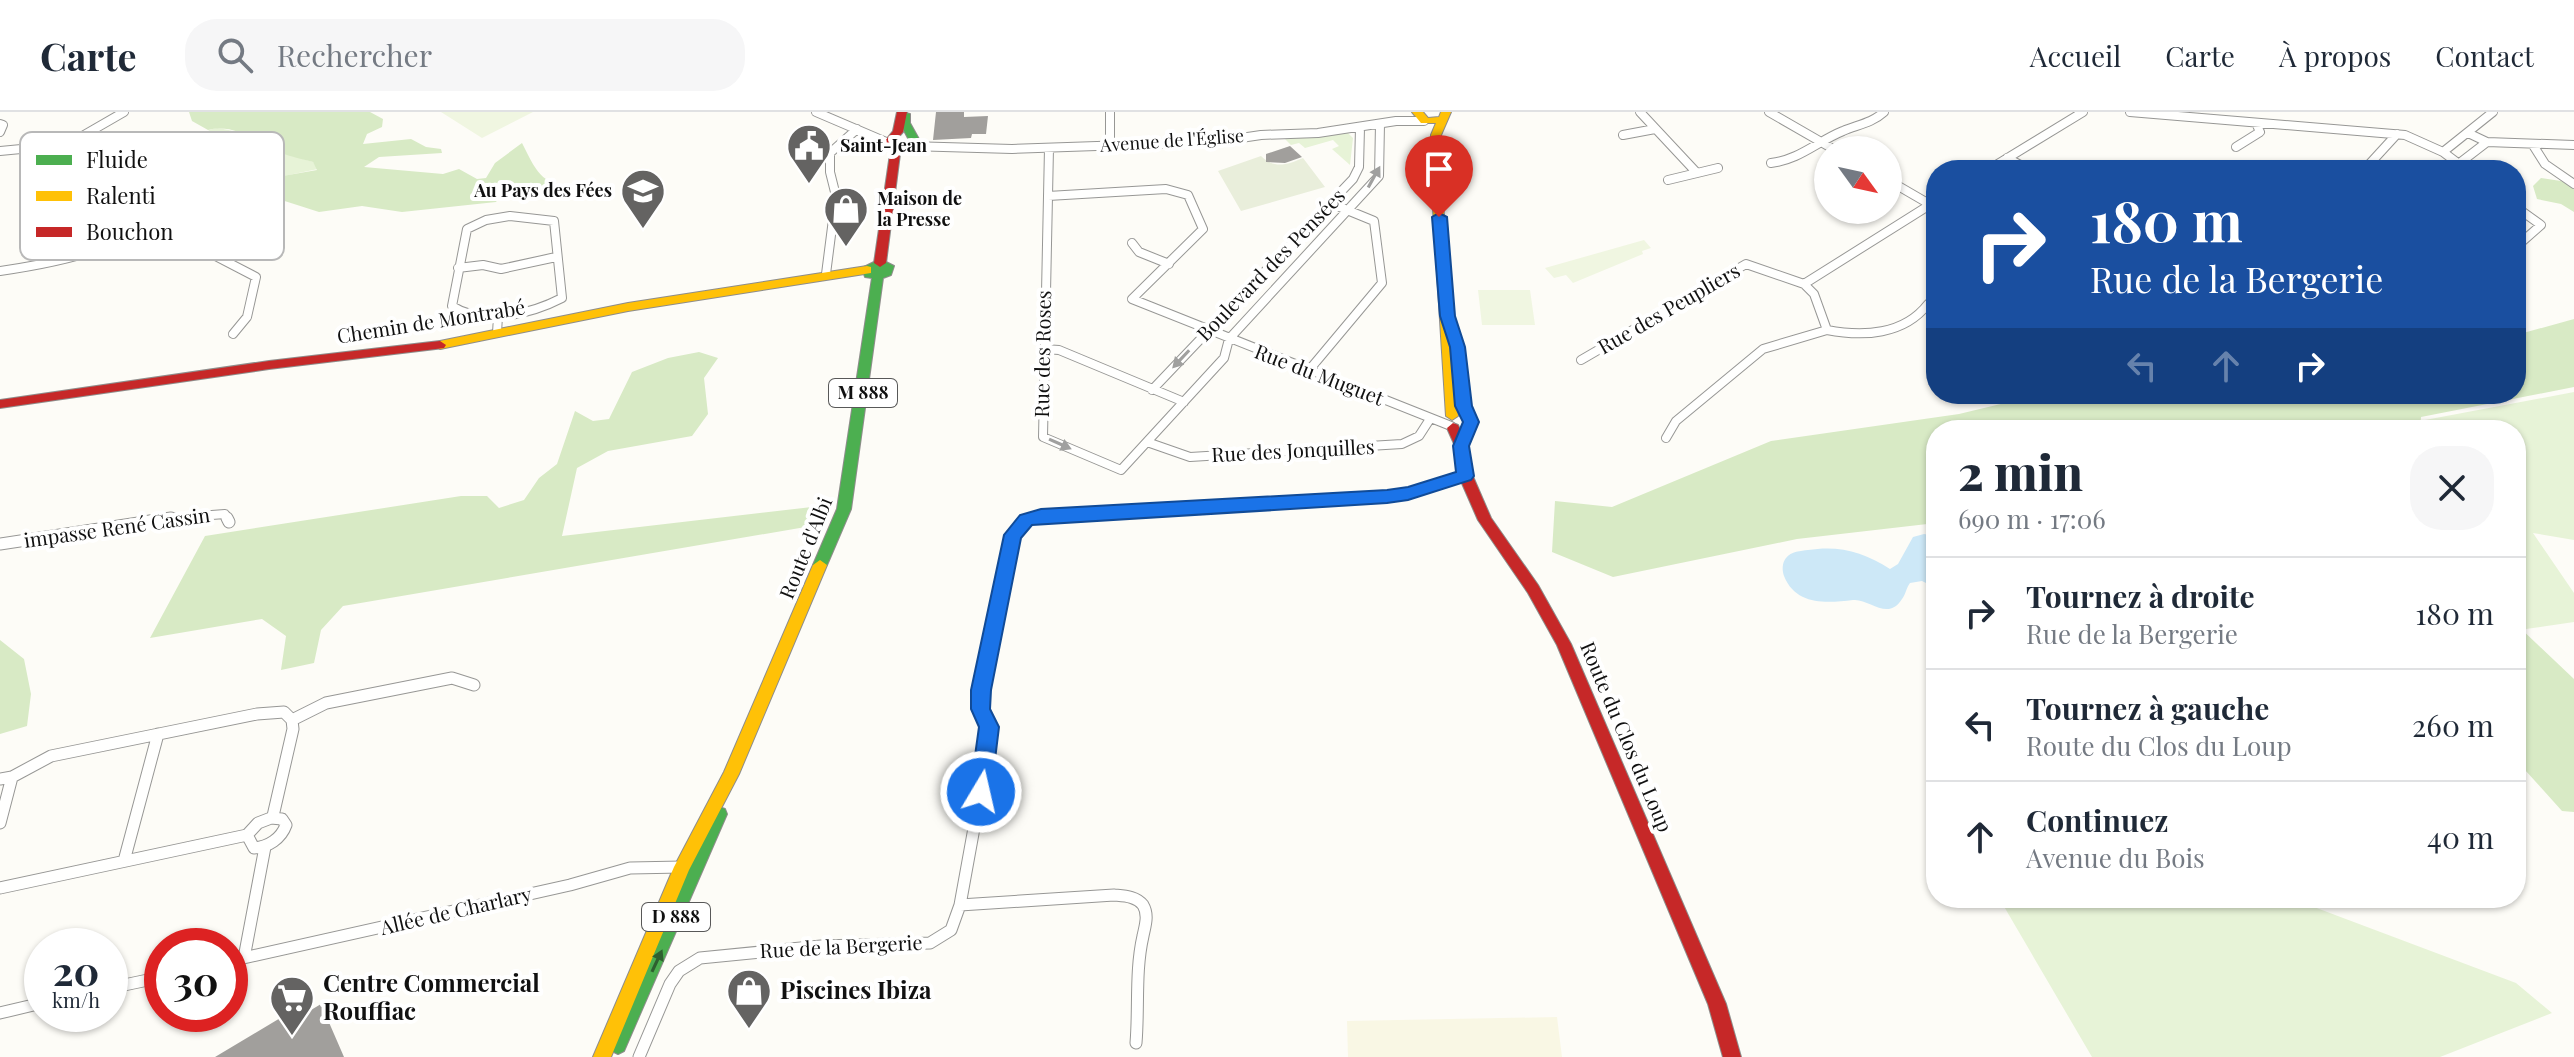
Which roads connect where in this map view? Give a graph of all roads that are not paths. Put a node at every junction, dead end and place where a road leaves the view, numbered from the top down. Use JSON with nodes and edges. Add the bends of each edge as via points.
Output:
{"nodes":[{"id":1,"x":124,"y":112,"type":"edge"},
{"id":2,"x":816,"y":112,"type":"edge"},
{"id":3,"x":904,"y":112,"type":"edge"},
{"id":4,"x":1110,"y":112,"type":"edge"},
{"id":5,"x":1640,"y":112,"type":"edge"},
{"id":6,"x":1769,"y":112,"type":"edge"},
{"id":7,"x":1884,"y":112,"type":"edge"},
{"id":8,"x":2083,"y":112,"type":"edge"},
{"id":9,"x":2130,"y":112,"type":"edge"},
{"id":10,"x":2490,"y":113,"type":"edge"},
{"id":11,"x":1447,"y":114,"type":"edge"},
{"id":12,"x":1420,"y":116,"type":"edge"},
{"id":13,"x":2256,"y":123,"type":"junction"},
{"id":14,"x":0,"y":124,"type":"edge"},
{"id":15,"x":1380,"y":124,"type":"junction"},
{"id":16,"x":1360,"y":128,"type":"junction"},
{"id":17,"x":857,"y":129,"type":"junction"},
{"id":18,"x":1655,"y":129,"type":"junction"},
{"id":19,"x":0,"y":132,"type":"edge"},
{"id":20,"x":89,"y":132,"type":"edge"},
{"id":21,"x":2468,"y":133,"type":"junction"},
{"id":22,"x":2397,"y":134,"type":"junction"},
{"id":23,"x":1436,"y":135,"type":"junction"},
{"id":24,"x":1623,"y":135,"type":"dead end"},
{"id":25,"x":1832,"y":136,"type":"edge"},
{"id":26,"x":1814,"y":138,"type":"edge"},
{"id":27,"x":902,"y":141,"type":"junction"},
{"id":28,"x":2487,"y":142,"type":"junction"},
{"id":29,"x":2533,"y":145,"type":"junction"},
{"id":30,"x":2574,"y":145,"type":"edge"},
{"id":31,"x":1110,"y":146,"type":"junction"},
{"id":32,"x":1814,"y":146,"type":"edge"},
{"id":33,"x":2236,"y":147,"type":"dead end"},
{"id":34,"x":20,"y":148,"type":"edge"},
{"id":35,"x":1049,"y":148,"type":"junction"},
{"id":36,"x":0,"y":151,"type":"edge"},
{"id":37,"x":2443,"y":152,"type":"junction"},
{"id":38,"x":2007,"y":158,"type":"junction"},
{"id":39,"x":2004,"y":160,"type":"edge"},
{"id":40,"x":2011,"y":160,"type":"edge"},
{"id":41,"x":2373,"y":160,"type":"edge"},
{"id":42,"x":2457,"y":160,"type":"edge"},
{"id":43,"x":2464,"y":160,"type":"edge"},
{"id":44,"x":1771,"y":163,"type":"dead end"},
{"id":45,"x":1718,"y":168,"type":"dead end"},
{"id":46,"x":1697,"y":173,"type":"junction"},
{"id":47,"x":1668,"y":180,"type":"dead end"},
{"id":48,"x":2574,"y":184,"type":"edge"},
{"id":49,"x":1902,"y":187,"type":"edge"},
{"id":50,"x":1048,"y":196,"type":"junction"},
{"id":51,"x":1926,"y":199,"type":"edge"},
{"id":52,"x":1330,"y":203,"type":"junction"},
{"id":53,"x":1926,"y":208,"type":"edge"},
{"id":54,"x":1349,"y":210,"type":"junction"},
{"id":55,"x":2526,"y":214,"type":"edge"},
{"id":56,"x":887,"y":219,"type":"junction"},
{"id":57,"x":2526,"y":238,"type":"edge"},
{"id":58,"x":1132,"y":243,"type":"dead end"},
{"id":59,"x":556,"y":257,"type":"junction"},
{"id":60,"x":62,"y":260,"type":"edge"},
{"id":61,"x":227,"y":260,"type":"edge"},
{"id":62,"x":1169,"y":264,"type":"junction"},
{"id":63,"x":458,"y":268,"type":"junction"},
{"id":64,"x":875,"y":270,"type":"junction"},
{"id":65,"x":0,"y":271,"type":"edge"},
{"id":66,"x":826,"y":274,"type":"junction"},
{"id":67,"x":1804,"y":284,"type":"junction"},
{"id":68,"x":1926,"y":308,"type":"edge"},
{"id":69,"x":498,"y":316,"type":"junction"},
{"id":70,"x":1209,"y":330,"type":"junction"},
{"id":71,"x":1827,"y":330,"type":"junction"},
{"id":72,"x":497,"y":333,"type":"junction"},
{"id":73,"x":233,"y":334,"type":"dead end"},
{"id":74,"x":1229,"y":339,"type":"junction"},
{"id":75,"x":1044,"y":349,"type":"junction"},
{"id":76,"x":1581,"y":360,"type":"dead end"},
{"id":77,"x":1310,"y":369,"type":"junction"},
{"id":78,"x":1152,"y":390,"type":"junction"},
{"id":79,"x":1184,"y":402,"type":"junction"},
{"id":80,"x":0,"y":404,"type":"edge"},
{"id":81,"x":1430,"y":419,"type":"junction"},
{"id":82,"x":1457,"y":422,"type":"junction"},
{"id":83,"x":1666,"y":438,"type":"dead end"},
{"id":84,"x":1147,"y":442,"type":"junction"},
{"id":85,"x":1464,"y":474,"type":"junction"},
{"id":86,"x":844,"y":509,"type":"joint"},
{"id":87,"x":229,"y":522,"type":"dead end"},
{"id":88,"x":0,"y":544,"type":"edge"},
{"id":89,"x":474,"y":685,"type":"dead end"},
{"id":90,"x":292,"y":720,"type":"junction"},
{"id":91,"x":158,"y":734,"type":"junction"},
{"id":92,"x":731,"y":774,"type":"junction"},
{"id":93,"x":6,"y":778,"type":"edge"},
{"id":94,"x":273,"y":816,"type":"junction"},
{"id":95,"x":0,"y":823,"type":"edge"},
{"id":96,"x":247,"y":835,"type":"junction"},
{"id":97,"x":265,"y":847,"type":"junction"},
{"id":98,"x":124,"y":861,"type":"junction"},
{"id":99,"x":682,"y":867,"type":"junction"},
{"id":100,"x":0,"y":888,"type":"edge"},
{"id":101,"x":960,"y":905,"type":"junction"},
{"id":102,"x":248,"y":937,"type":"edge"},
{"id":103,"x":248,"y":957,"type":"edge"},
{"id":104,"x":24,"y":1007,"type":"edge"},
{"id":105,"x":0,"y":1013,"type":"edge"},
{"id":106,"x":1136,"y":1043,"type":"dead end"},
{"id":107,"x":600,"y":1057,"type":"edge"},
{"id":108,"x":612,"y":1057,"type":"edge"},
{"id":109,"x":639,"y":1057,"type":"edge"},
{"id":110,"x":1732,"y":1057,"type":"edge"}],
"edges":[{"from":1,"to":20,"type":"street"},
{"from":2,"to":17,"type":"street"},
{"from":3,"to":27,"type":"street","name":"Route d'Albi"},
{"from":4,"to":31,"type":"street"},
{"from":5,"to":18,"type":"street"},
{"from":6,"to":26,"type":"street"},
{"from":7,"to":25,"type":"street","via":[[1857,129]]},
{"from":8,"to":38,"type":"street"},
{"from":9,"to":13,"type":"street"},
{"from":10,"to":21,"type":"street"},
{"from":11,"to":12,"type":"street"},
{"from":11,"to":23,"type":"street"},
{"from":12,"to":15,"type":"street","name":"Avenue de l'Église"},
{"from":12,"to":23,"type":"street"},
{"from":13,"to":22,"type":"street"},
{"from":13,"to":33,"type":"street","via":[[2260,132]]},
{"from":14,"to":19,"type":"street"},
{"from":15,"to":16,"type":"street","name":"Avenue de l'Église"},
{"from":54,"to":15,"type":"street","name":"Boulevard des Pensées","one_way":true,"via":[[1379,176]]},
{"from":16,"to":31,"type":"street","name":"Avenue de l'Église"},
{"from":16,"to":52,"type":"street","name":"Boulevard des Pensées","via":[[1357,173]]},
{"from":17,"to":27,"type":"street"},
{"from":17,"to":66,"type":"street","via":[[830,153],[836,196]]},
{"from":18,"to":24,"type":"street"},
{"from":18,"to":46,"type":"street"},
{"from":21,"to":28,"type":"street"},
{"from":21,"to":37,"type":"street"},
{"from":22,"to":37,"type":"street"},
{"from":22,"to":41,"type":"street"},
{"from":23,"to":82,"type":"street"},
{"from":27,"to":35,"type":"street","name":"Avenue de l'Église","via":[[948,149]]},
{"from":27,"to":56,"type":"street","name":"Route d'Albi"},
{"from":27,"to":56,"type":"street","name":"Route d'Albi","number":"M 888"},
{"from":28,"to":29,"type":"street"},
{"from":28,"to":43,"type":"street"},
{"from":29,"to":30,"type":"street"},
{"from":29,"to":48,"type":"street","via":[[2545,164]]},
{"from":31,"to":35,"type":"street","name":"Avenue de l'Église"},
{"from":32,"to":44,"type":"street","via":[[1786,162]]},
{"from":34,"to":36,"type":"street"},
{"from":35,"to":50,"type":"street","name":"Rue des Roses"},
{"from":37,"to":42,"type":"street"},
{"from":38,"to":39,"type":"street"},
{"from":38,"to":40,"type":"street"},
{"from":45,"to":46,"type":"street"},
{"from":46,"to":47,"type":"street"},
{"from":49,"to":51,"type":"street"},
{"from":50,"to":62,"type":"street","via":[[1183,192],[1203,229]]},
{"from":50,"to":75,"type":"street","name":"Rue des Roses"},
{"from":52,"to":54,"type":"street"},
{"from":52,"to":70,"type":"street","name":"Boulevard des Pensées"},
{"from":53,"to":67,"type":"street"},
{"from":54,"to":74,"type":"street","name":"Boulevard des Pensées"},
{"from":54,"to":77,"type":"street","via":[[1377,226],[1382,283]]},
{"from":55,"to":57,"type":"street","via":[[2541,225]]},
{"from":56,"to":64,"type":"street","name":"Route d'Albi","number":"M 888"},
{"from":58,"to":62,"type":"street","via":[[1139,252]]},
{"from":59,"to":63,"type":"street","via":[[501,269]]},
{"from":59,"to":63,"type":"street","via":[[554,221],[532,216],[486,221],[467,229]]},
{"from":59,"to":69,"type":"street","via":[[562,298],[545,307]]},
{"from":60,"to":65,"type":"street"},
{"from":61,"to":73,"type":"street","via":[[255,274],[257,282],[247,317]]},
{"from":62,"to":70,"type":"street","name":"Rue du Muguet","via":[[1132,299]]},
{"from":63,"to":69,"type":"street","via":[[454,309],[466,315]]},
{"from":64,"to":66,"type":"street","name":"Chemin de Montrabé"},
{"from":64,"to":86,"type":"street","name":"Route d'Albi","number":"M 888"},
{"from":66,"to":72,"type":"street","name":"Chemin de Montrabé"},
{"from":67,"to":71,"type":"street","via":[[1814,294]]},
{"from":67,"to":76,"type":"street","name":"Rue des Peupliers","via":[[1746,264]]},
{"from":68,"to":71,"type":"street","via":[[1883,332],[1847,335]]},
{"from":69,"to":72,"type":"street"},
{"from":70,"to":74,"type":"street","name":"Rue du Muguet"},
{"from":70,"to":78,"type":"street","name":"Boulevard des Pensées","one_way":true},
{"from":71,"to":83,"type":"street","via":[[1763,349],[1676,421]]},
{"from":72,"to":80,"type":"street","name":"Chemin de Montrabé","via":[[418,349]]},
{"from":74,"to":77,"type":"street","name":"Rue du Muguet"},
{"from":74,"to":79,"type":"street","name":"Boulevard des Pensées","via":[[1224,358]]},
{"from":75,"to":78,"type":"street","via":[[1059,350]]},
{"from":75,"to":84,"type":"street","name":"Rue des Roses","one_way":true,"via":[[1043,437],[1121,470]]},
{"from":77,"to":81,"type":"street","name":"Rue du Muguet"},
{"from":78,"to":79,"type":"street"},
{"from":79,"to":84,"type":"street","name":"Boulevard des Pensées"},
{"from":81,"to":82,"type":"street","name":"Rue du Muguet"},
{"from":81,"to":84,"type":"street","name":"Rue des Jonquilles","via":[[1419,436],[1402,444],[1190,457]]},
{"from":82,"to":85,"type":"street","name":"Route du Clos du Loup"},
{"from":85,"to":101,"type":"street","name":"Rue de la Bergerie","via":[[1408,494],[1041,516],[1017,527],[981,690],[981,709],[989,727],[986,762]]},
{"from":85,"to":110,"type":"street","name":"Route du Clos du Loup","via":[[1485,520],[1564,644],[1717,1004]]},
{"from":86,"to":92,"type":"street","name":"Route d'Albi","number":"D 888"},
{"from":87,"to":88,"type":"street","name":"impasse René Cassin","via":[[225,514],[175,516]]},
{"from":89,"to":90,"type":"street","via":[[452,678],[326,703]]},
{"from":90,"to":91,"type":"street","via":[[276,711]]},
{"from":90,"to":94,"type":"street"},
{"from":91,"to":93,"type":"street","via":[[51,756]]},
{"from":91,"to":98,"type":"street"},
{"from":92,"to":99,"type":"street","name":"Route d'Albi","number":"D 888"},
{"from":108,"to":92,"type":"street","name":"Route d'Albi","number":"D 888","one_way":true,"via":[[712,834]]},
{"from":93,"to":95,"type":"street"},
{"from":94,"to":96,"type":"street"},
{"from":94,"to":97,"type":"street","via":[[286,825],[283,834]]},
{"from":96,"to":97,"type":"street","via":[[254,848]]},
{"from":96,"to":98,"type":"street"},
{"from":97,"to":102,"type":"street"},
{"from":98,"to":100,"type":"street"},
{"from":99,"to":103,"type":"street","name":"Allée de Charlary","via":[[630,868]]},
{"from":99,"to":107,"type":"street","name":"Route d'Albi","number":"D 888"},
{"from":101,"to":106,"type":"street","via":[[1114,895],[1142,904],[1147,915],[1137,962]]},
{"from":101,"to":109,"type":"street","name":"Rue de la Bergerie","via":[[951,930],[930,943],[821,946],[700,958],[670,984]]},
{"from":104,"to":105,"type":"street"}]}
